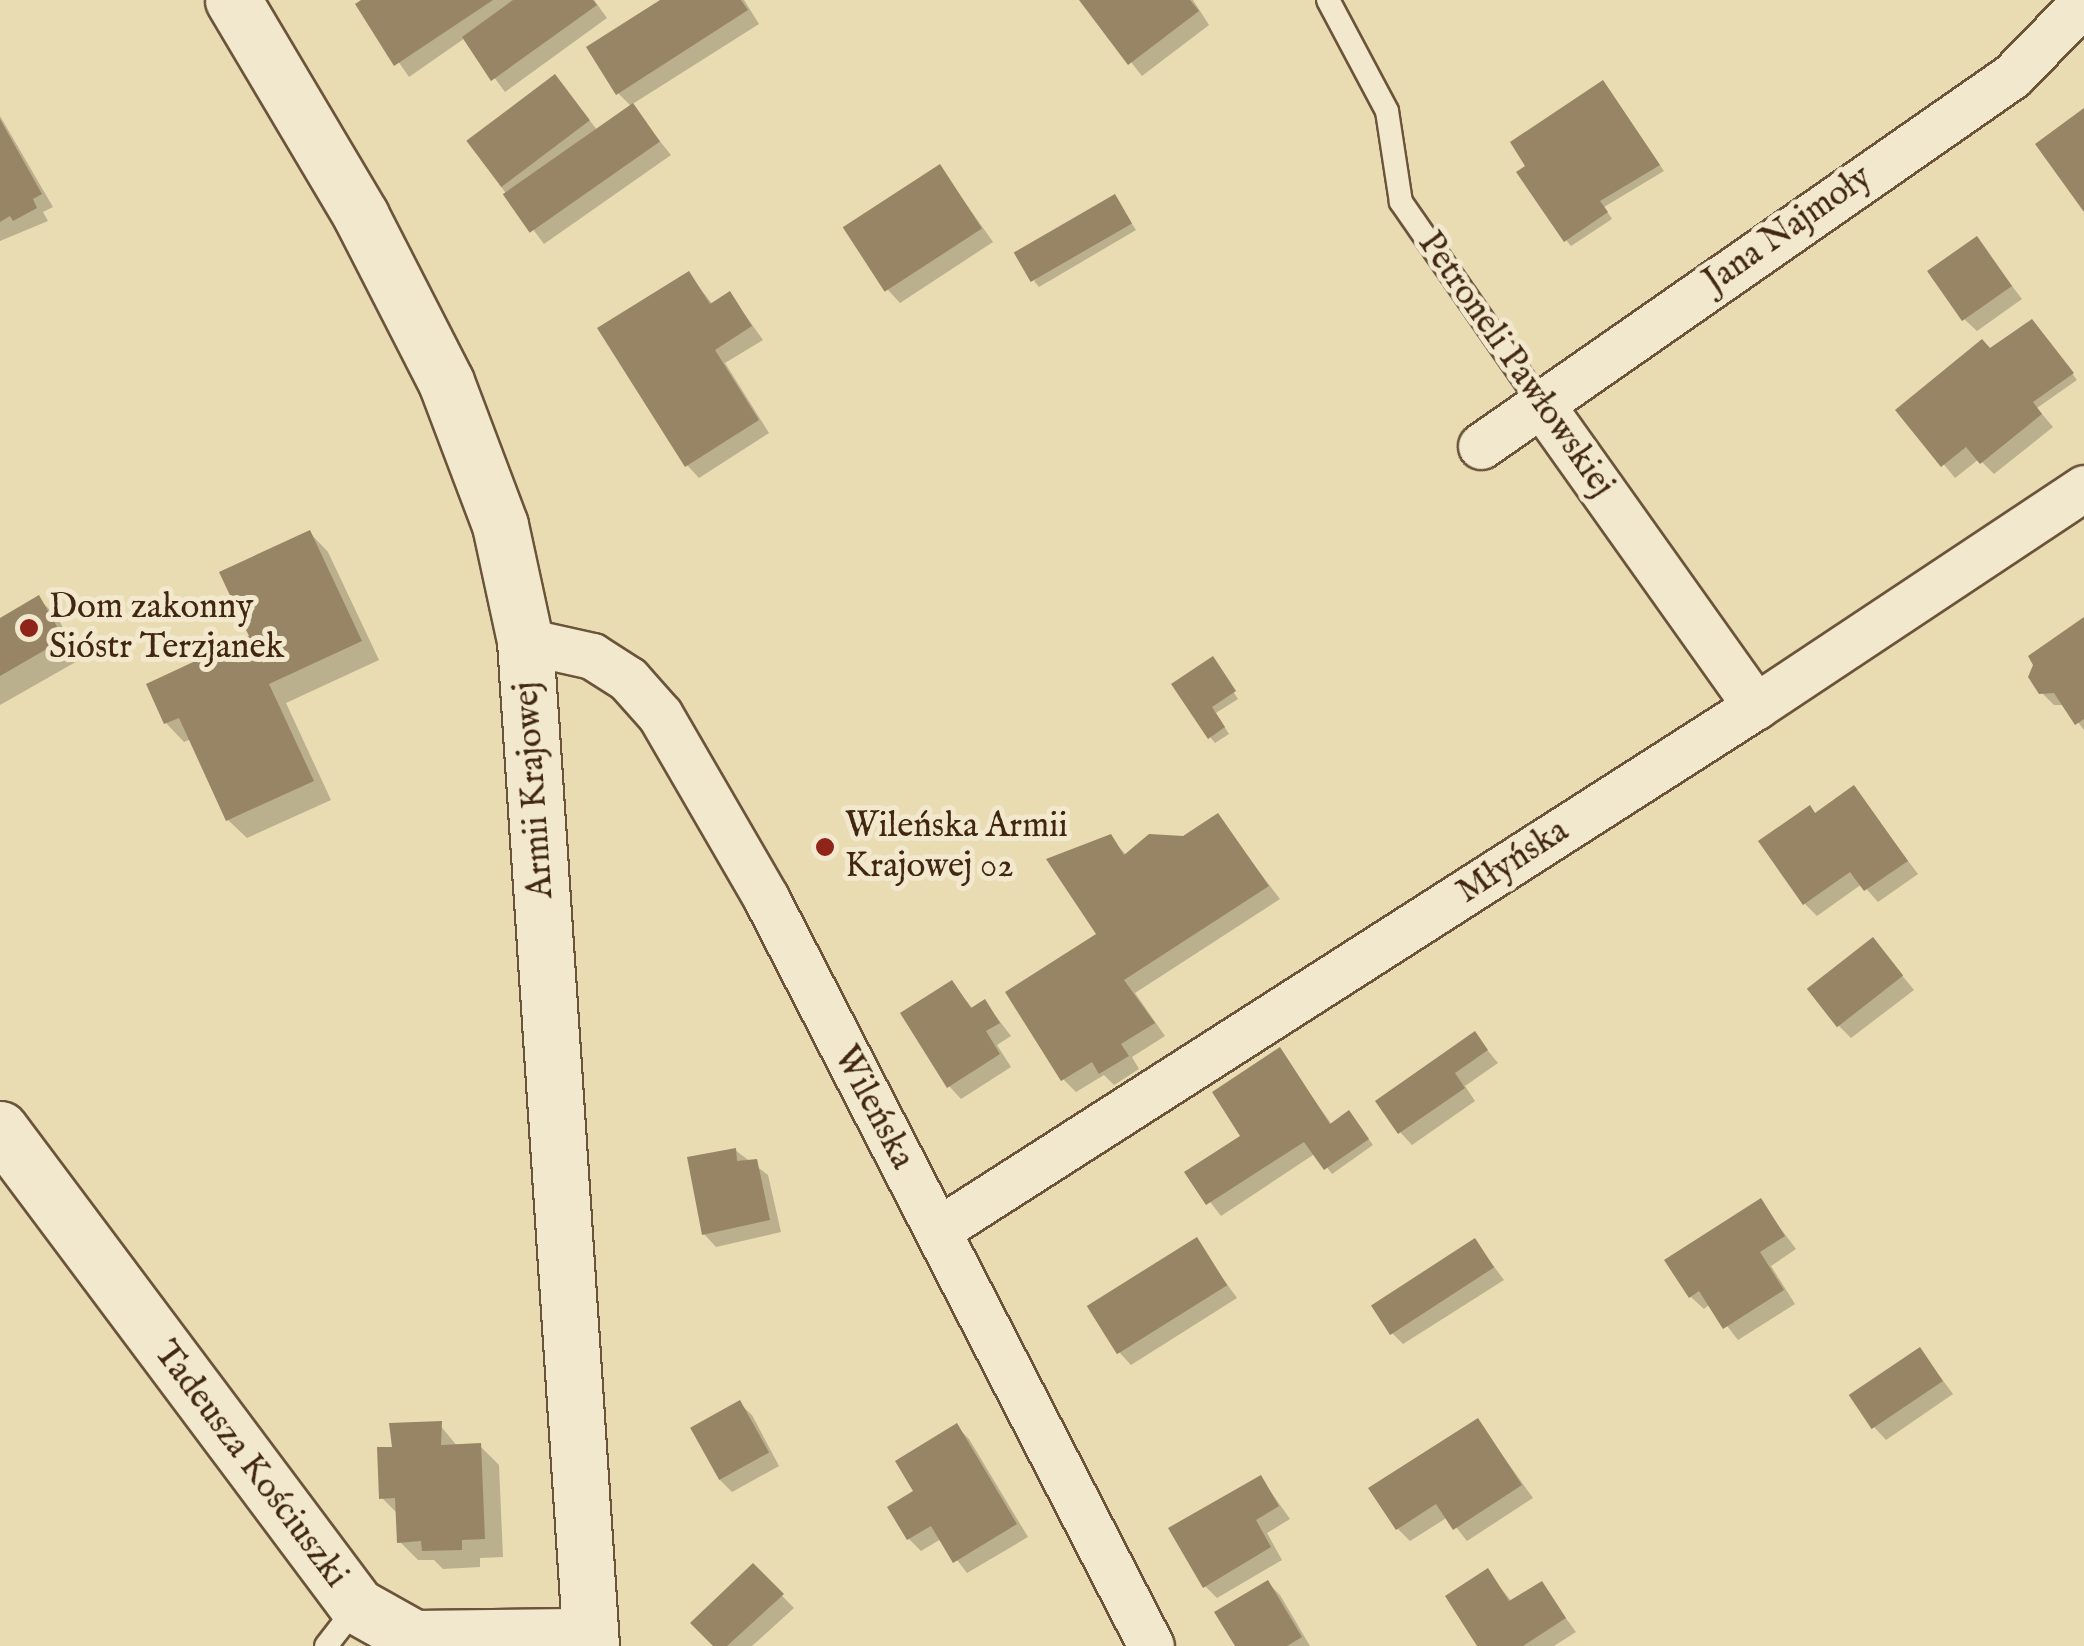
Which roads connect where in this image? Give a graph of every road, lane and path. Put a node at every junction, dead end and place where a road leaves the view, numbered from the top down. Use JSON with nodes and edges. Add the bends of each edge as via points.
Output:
{"nodes":[{"id":1,"x":234,"y":0,"type":"edge"},
{"id":2,"x":1328,"y":0,"type":"edge"},
{"id":3,"x":2084,"y":2,"type":"edge"},
{"id":4,"x":1541,"y":404,"type":"junction"},
{"id":5,"x":1480,"y":446,"type":"dead end"},
{"id":6,"x":2084,"y":488,"type":"edge"},
{"id":7,"x":525,"y":641,"type":"junction"},
{"id":8,"x":1756,"y":706,"type":"junction"},
{"id":9,"x":0,"y":1129,"type":"edge"},
{"id":10,"x":938,"y":1230,"type":"junction"},
{"id":11,"x":342,"y":1626,"type":"edge"},
{"id":12,"x":590,"y":1641,"type":"edge"},
{"id":13,"x":1151,"y":1646,"type":"edge"}],
"edges":[{"from":1,"to":7,"type":"main road","name":"Armii Krajowej","via":[[360,216],[446,382],[500,525]]},
{"from":2,"to":4,"type":"lane","name":"Petroneli Pawłowskiej","via":[[1387,111],[1401,202]]},
{"from":3,"to":4,"type":"street","name":"Jana Najmoły","via":[[2012,76]]},
{"from":4,"to":5,"type":"street","name":"Jana Najmoły"},
{"from":4,"to":8,"type":"street","name":"Petroneli Pawłowskiej"},
{"from":6,"to":8,"type":"street","name":"Młyńska"},
{"from":7,"to":10,"type":"street","name":"Wileńska","via":[[592,656],[628,680],[660,715],[766,898]]},
{"from":7,"to":12,"type":"main road","name":"Armii Krajowej"},
{"from":8,"to":10,"type":"street","name":"Młyńska"},
{"from":9,"to":11,"type":"main road","name":"Tadeusza Kościuszki"},
{"from":10,"to":13,"type":"street","name":"Wileńska"},
{"from":11,"to":12,"type":"main road","name":"Tadeusza Kościuszki","via":[[414,1638]]}]}
